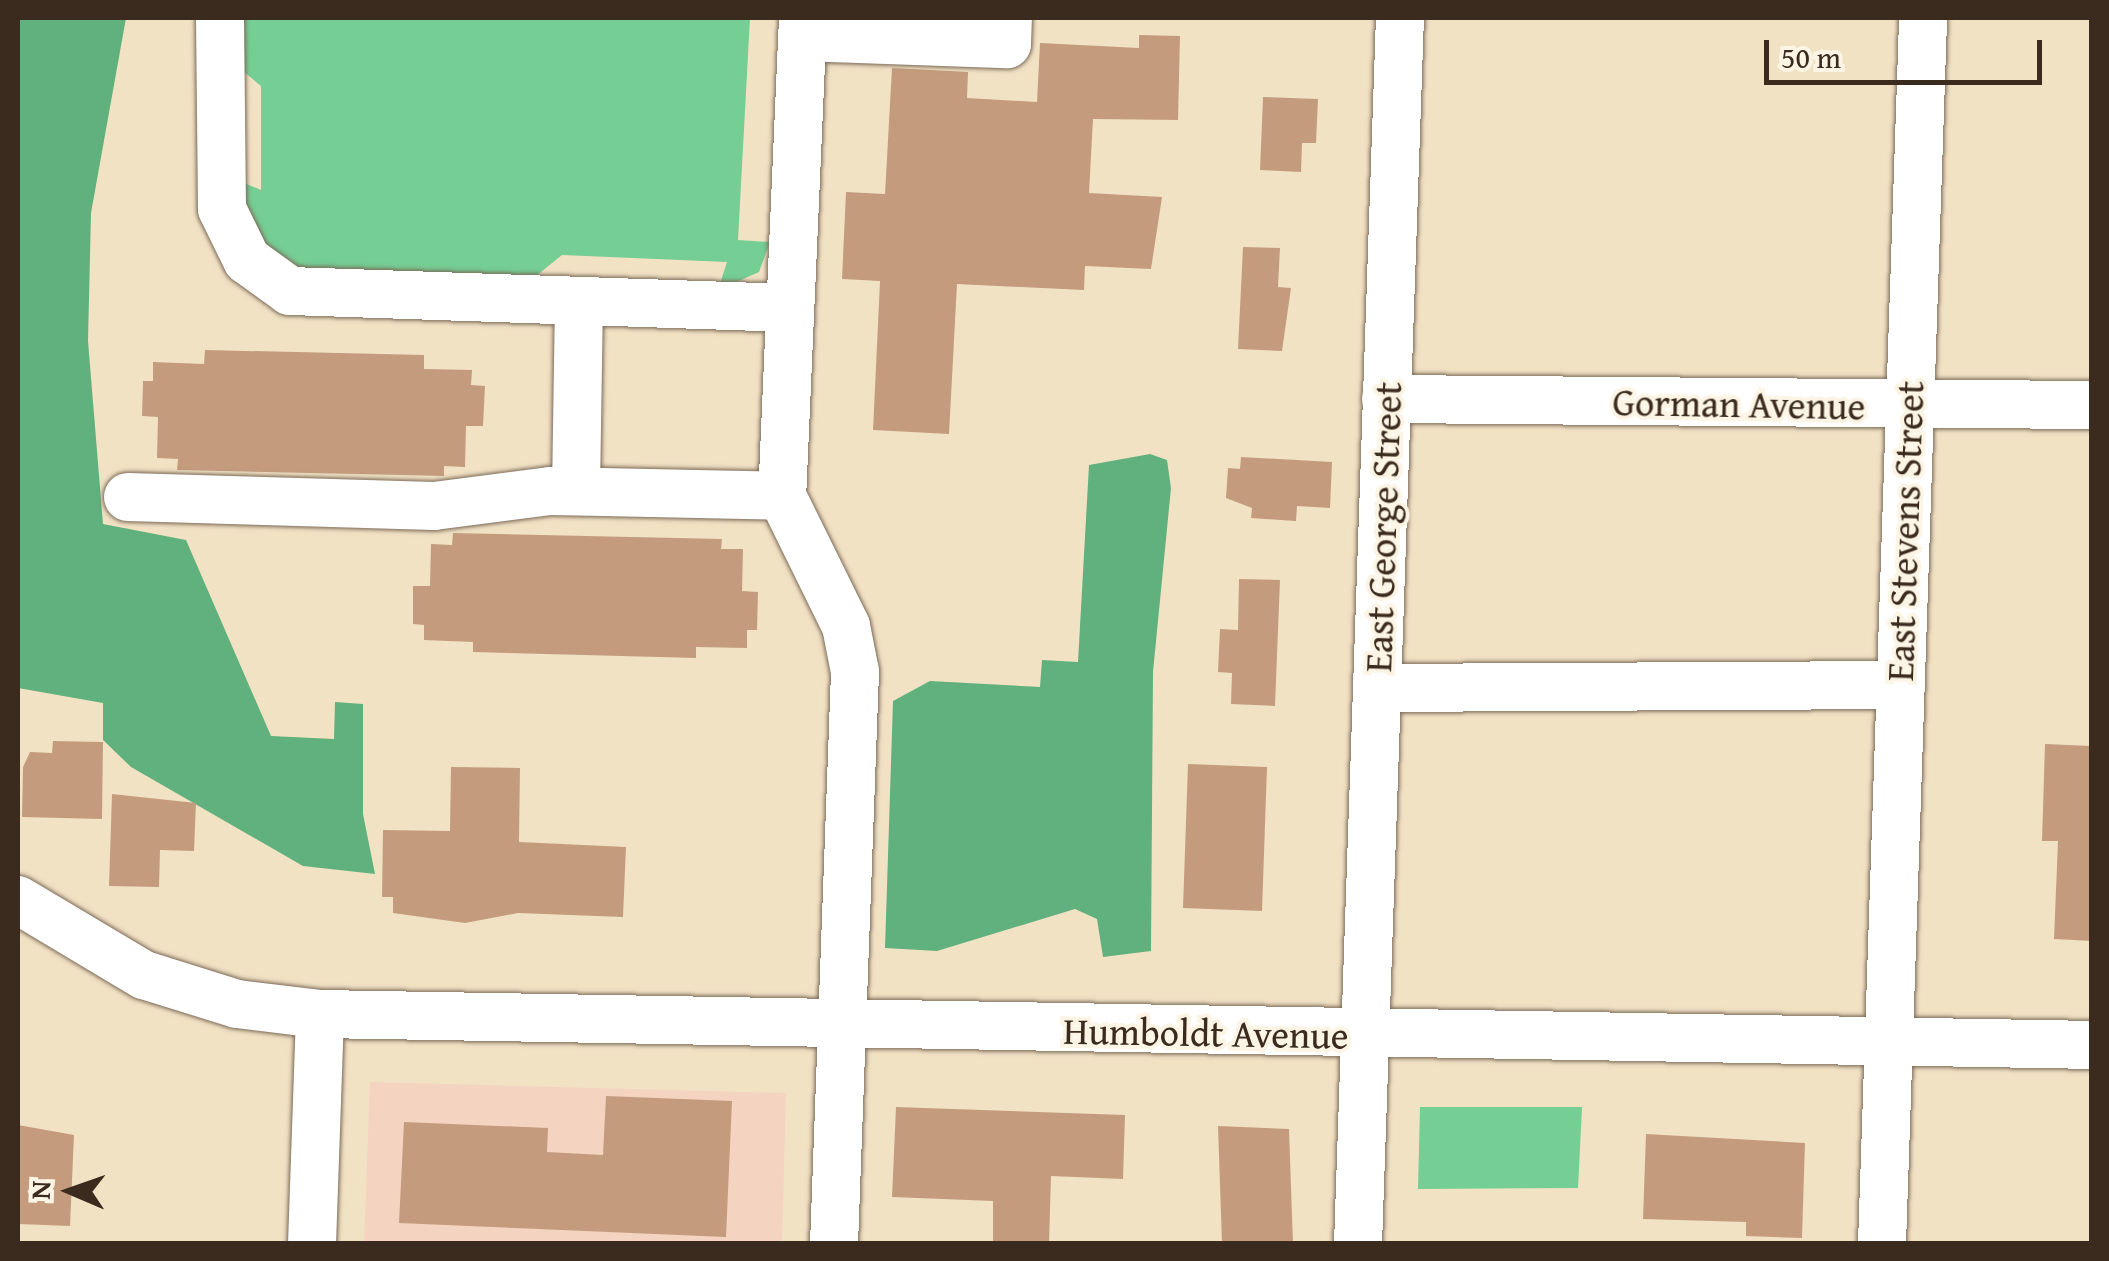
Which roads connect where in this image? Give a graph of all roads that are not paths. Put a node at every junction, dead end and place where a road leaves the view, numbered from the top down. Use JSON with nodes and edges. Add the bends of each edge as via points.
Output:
{"nodes":[{"id":1,"x":220,"y":18,"type":"edge"},
{"id":2,"x":1008,"y":18,"type":"edge"},
{"id":3,"x":1400,"y":18,"type":"edge"},
{"id":4,"x":1923,"y":18,"type":"edge"},
{"id":5,"x":803,"y":27,"type":"edge"},
{"id":6,"x":578,"y":304,"type":"junction"},
{"id":7,"x":790,"y":308,"type":"junction"},
{"id":8,"x":1386,"y":399,"type":"junction"},
{"id":9,"x":2092,"y":406,"type":"edge"},
{"id":10,"x":1909,"y":407,"type":"junction"},
{"id":11,"x":576,"y":491,"type":"junction"},
{"id":12,"x":782,"y":496,"type":"junction"},
{"id":13,"x":128,"y":498,"type":"dead end"},
{"id":14,"x":1901,"y":685,"type":"junction"},
{"id":15,"x":1378,"y":688,"type":"junction"},
{"id":16,"x":18,"y":900,"type":"edge"},
{"id":17,"x":320,"y":1014,"type":"junction"},
{"id":18,"x":842,"y":1025,"type":"junction"},
{"id":19,"x":1365,"y":1036,"type":"junction"},
{"id":20,"x":1888,"y":1045,"type":"junction"},
{"id":21,"x":2092,"y":1045,"type":"edge"},
{"id":22,"x":312,"y":1244,"type":"edge"},
{"id":23,"x":834,"y":1244,"type":"edge"},
{"id":24,"x":1358,"y":1244,"type":"edge"},
{"id":25,"x":1882,"y":1244,"type":"edge"}],
"edges":[{"from":1,"to":6,"type":"street","via":[[222,209],[264,274],[318,298]]},
{"from":2,"to":5,"type":"street","via":[[1007,44]]},
{"from":3,"to":8,"type":"street","name":"East George Street"},
{"from":4,"to":10,"type":"street","name":"East Stevens Street"},
{"from":5,"to":7,"type":"street"},
{"from":6,"to":7,"type":"street"},
{"from":6,"to":11,"type":"street"},
{"from":7,"to":12,"type":"street"},
{"from":8,"to":10,"type":"street","name":"Gorman Avenue"},
{"from":8,"to":15,"type":"street","name":"East George Street"},
{"from":9,"to":10,"type":"street","name":"Gorman Avenue"},
{"from":10,"to":14,"type":"street","name":"East Stevens Street"},
{"from":11,"to":12,"type":"street"},
{"from":11,"to":13,"type":"street","via":[[434,506]]},
{"from":12,"to":18,"type":"street","via":[[846,626],[854,662]]},
{"from":14,"to":15,"type":"street"},
{"from":14,"to":20,"type":"street","name":"East Stevens Street"},
{"from":15,"to":19,"type":"street","name":"East George Street"},
{"from":16,"to":17,"type":"street","name":"Humboldt Avenue","via":[[144,975],[236,1004]]},
{"from":17,"to":18,"type":"street","name":"Humboldt Avenue"},
{"from":17,"to":22,"type":"street"},
{"from":18,"to":19,"type":"street","name":"Humboldt Avenue"},
{"from":18,"to":23,"type":"street"},
{"from":19,"to":20,"type":"street","name":"Humboldt Avenue"},
{"from":19,"to":24,"type":"street","name":"East George Street"},
{"from":20,"to":21,"type":"street","name":"Humboldt Avenue"},
{"from":20,"to":25,"type":"street","name":"East Stevens Street"}]}
